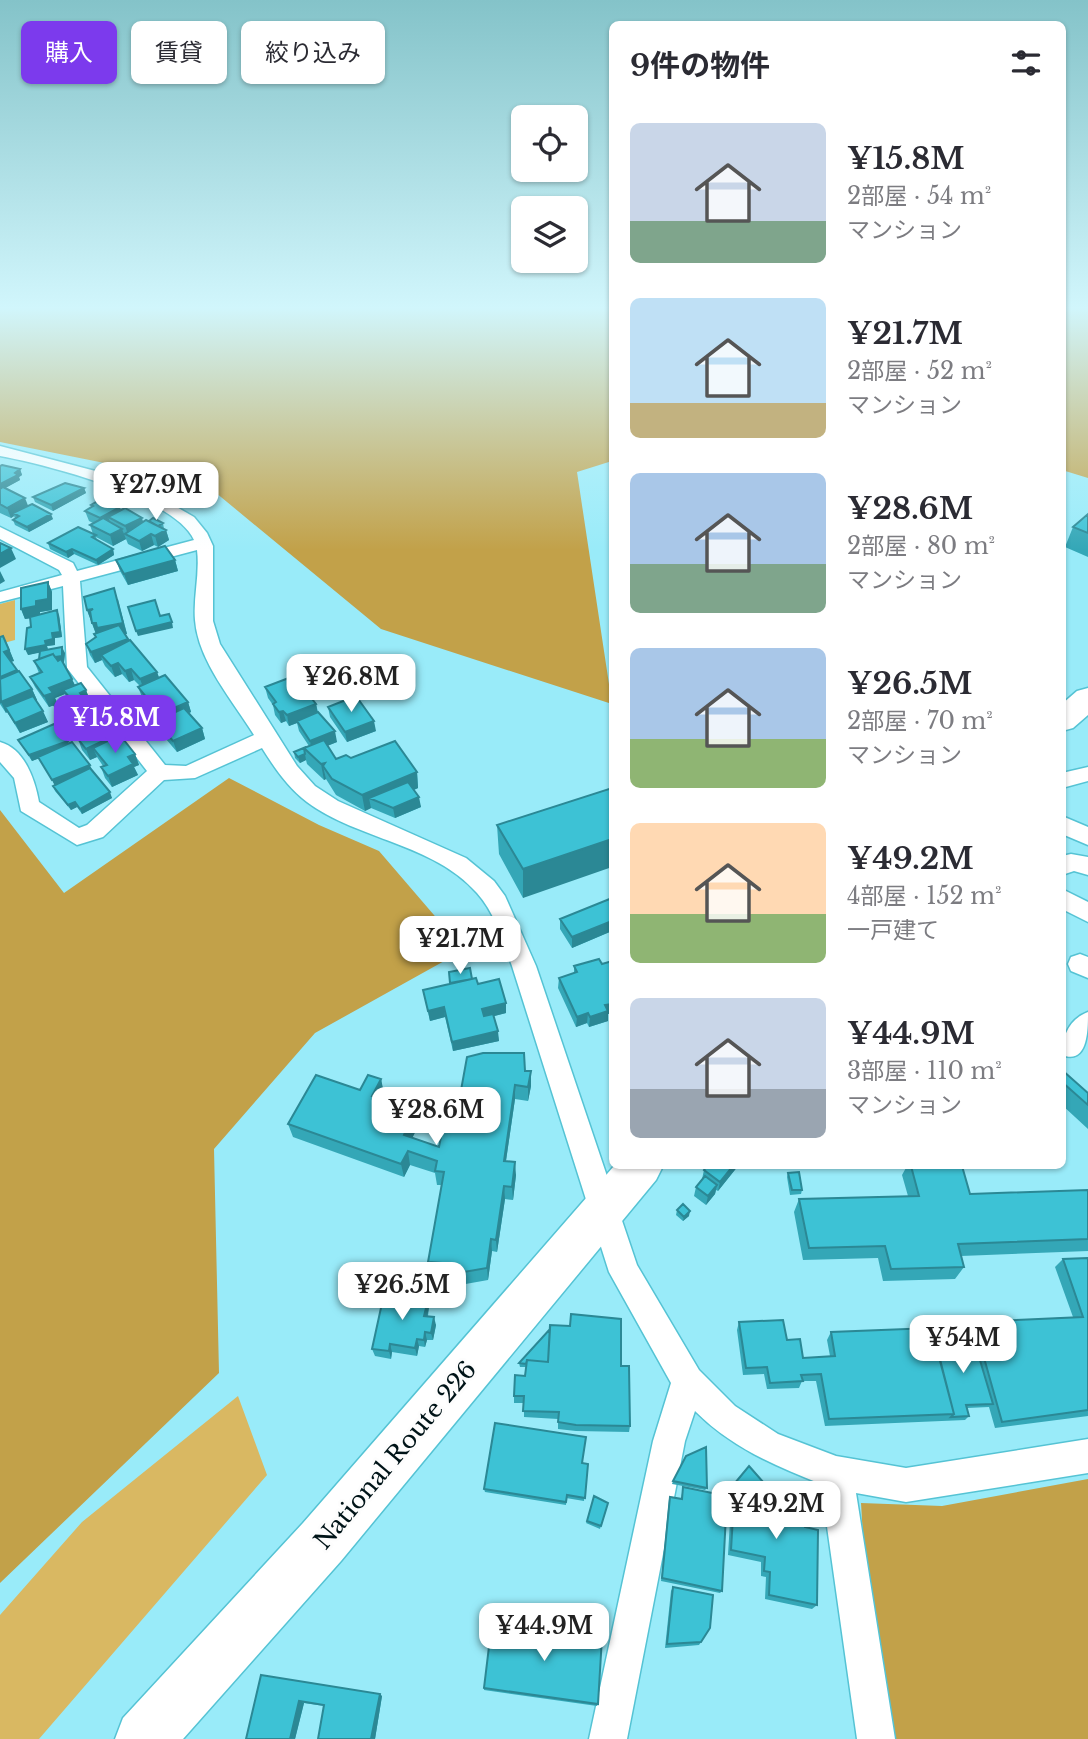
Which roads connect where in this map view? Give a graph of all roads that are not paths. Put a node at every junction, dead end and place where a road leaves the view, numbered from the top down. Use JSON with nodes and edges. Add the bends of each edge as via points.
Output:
{"nodes":[{"id":1,"x":0,"y":451,"type":"edge"},
{"id":2,"x":18,"y":454,"type":"junction"},
{"id":3,"x":0,"y":463,"type":"edge"},
{"id":4,"x":0,"y":531,"type":"edge"},
{"id":5,"x":204,"y":543,"type":"junction"},
{"id":6,"x":71,"y":577,"type":"junction"},
{"id":7,"x":0,"y":597,"type":"edge"},
{"id":8,"x":1088,"y":698,"type":"edge"},
{"id":9,"x":1066,"y":717,"type":"edge"},
{"id":10,"x":266,"y":738,"type":"junction"},
{"id":11,"x":0,"y":749,"type":"edge"},
{"id":12,"x":159,"y":772,"type":"junction"},
{"id":13,"x":1088,"y":774,"type":"edge"},
{"id":14,"x":1066,"y":780,"type":"edge"},
{"id":15,"x":1066,"y":826,"type":"edge"},
{"id":16,"x":1088,"y":837,"type":"edge"},
{"id":17,"x":1066,"y":865,"type":"edge"},
{"id":18,"x":1088,"y":866,"type":"edge"},
{"id":19,"x":1066,"y":900,"type":"edge"},
{"id":20,"x":1088,"y":913,"type":"edge"},
{"id":21,"x":1088,"y":1023,"type":"edge"},
{"id":22,"x":1074,"y":1049,"type":"edge"},
{"id":23,"x":638,"y":1169,"type":"edge"},
{"id":24,"x":603,"y":1207,"type":"junction"},
{"id":25,"x":688,"y":1381,"type":"junction"},
{"id":26,"x":1088,"y":1456,"type":"edge"},
{"id":27,"x":836,"y":1473,"type":"junction"},
{"id":28,"x":144,"y":1739,"type":"edge"},
{"id":29,"x":608,"y":1739,"type":"edge"},
{"id":30,"x":876,"y":1739,"type":"edge"}],
"edges":[{"from":1,"to":2,"type":"street"},
{"from":2,"to":3,"type":"street"},
{"from":2,"to":5,"type":"street","via":[[89,474],[168,508],[190,522]]},
{"from":4,"to":6,"type":"street","via":[[67,567]]},
{"from":5,"to":6,"type":"street"},
{"from":5,"to":10,"type":"street","via":[[209,553],[203,604],[206,635]]},
{"from":6,"to":7,"type":"street"},
{"from":6,"to":12,"type":"street","via":[[77,668]]},
{"from":8,"to":9,"type":"highway"},
{"from":10,"to":12,"type":"street","via":[[188,772]]},
{"from":10,"to":24,"type":"street","via":[[308,792],[360,821],[453,861],[491,893],[524,966]]},
{"from":11,"to":12,"type":"street","via":[[24,776],[29,807],[77,837],[95,831]]},
{"from":13,"to":14,"type":"street"},
{"from":15,"to":16,"type":"street"},
{"from":17,"to":18,"type":"street"},
{"from":19,"to":20,"type":"street"},
{"from":21,"to":22,"type":"street"},
{"from":23,"to":24,"type":"highway","name":"National Route 226"},
{"from":24,"to":25,"type":"street","via":[[624,1272]]},
{"from":24,"to":28,"type":"highway","name":"National Route 226","via":[[322,1542]]},
{"from":25,"to":27,"type":"street","via":[[724,1416],[768,1446]]},
{"from":25,"to":29,"type":"street","via":[[669,1441]]},
{"from":26,"to":27,"type":"street","via":[[906,1485]]},
{"from":27,"to":30,"type":"street"}]}
